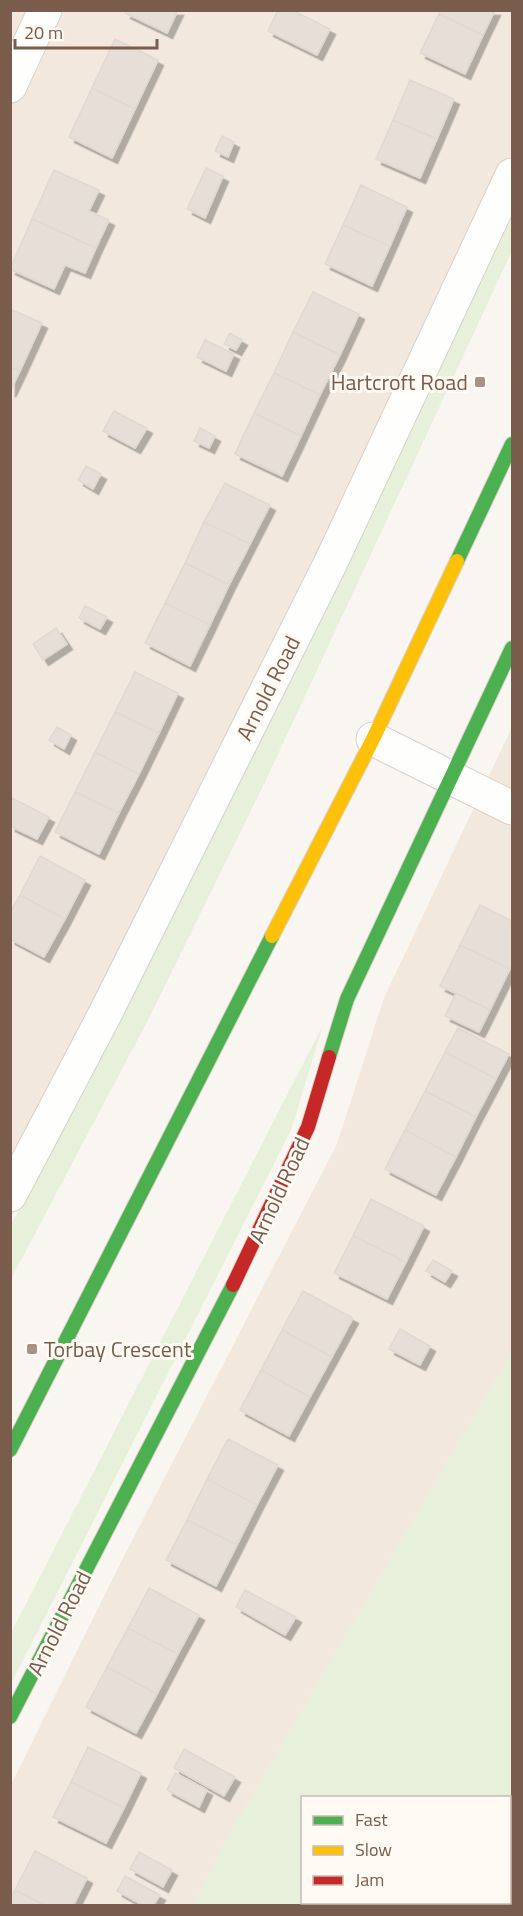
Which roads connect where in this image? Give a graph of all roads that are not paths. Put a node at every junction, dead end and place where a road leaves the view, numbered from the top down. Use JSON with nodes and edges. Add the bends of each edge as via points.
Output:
{"nodes":[{"id":1,"x":45,"y":10,"type":"edge"},
{"id":2,"x":10,"y":86,"type":"edge"},
{"id":3,"x":513,"y":175,"type":"edge"},
{"id":4,"x":513,"y":444,"type":"edge"},
{"id":5,"x":513,"y":648,"type":"edge"},
{"id":6,"x":373,"y":739,"type":"junction"},
{"id":7,"x":452,"y":778,"type":"junction"},
{"id":8,"x":513,"y":808,"type":"edge"},
{"id":9,"x":10,"y":1195,"type":"edge"},
{"id":10,"x":10,"y":1450,"type":"edge"},
{"id":11,"x":10,"y":1717,"type":"edge"}],
"edges":[{"from":1,"to":2,"type":"street"},
{"from":3,"to":9,"type":"street","name":"Arnold Road","via":[[331,562]]},
{"from":4,"to":6,"type":"street"},
{"from":5,"to":7,"type":"street","name":"Arnold Road"},
{"from":6,"to":7,"type":"street"},
{"from":6,"to":10,"type":"street"},
{"from":7,"to":8,"type":"street"},
{"from":7,"to":11,"type":"street","name":"Arnold Road","via":[[347,999],[308,1127],[255,1240]]}]}
